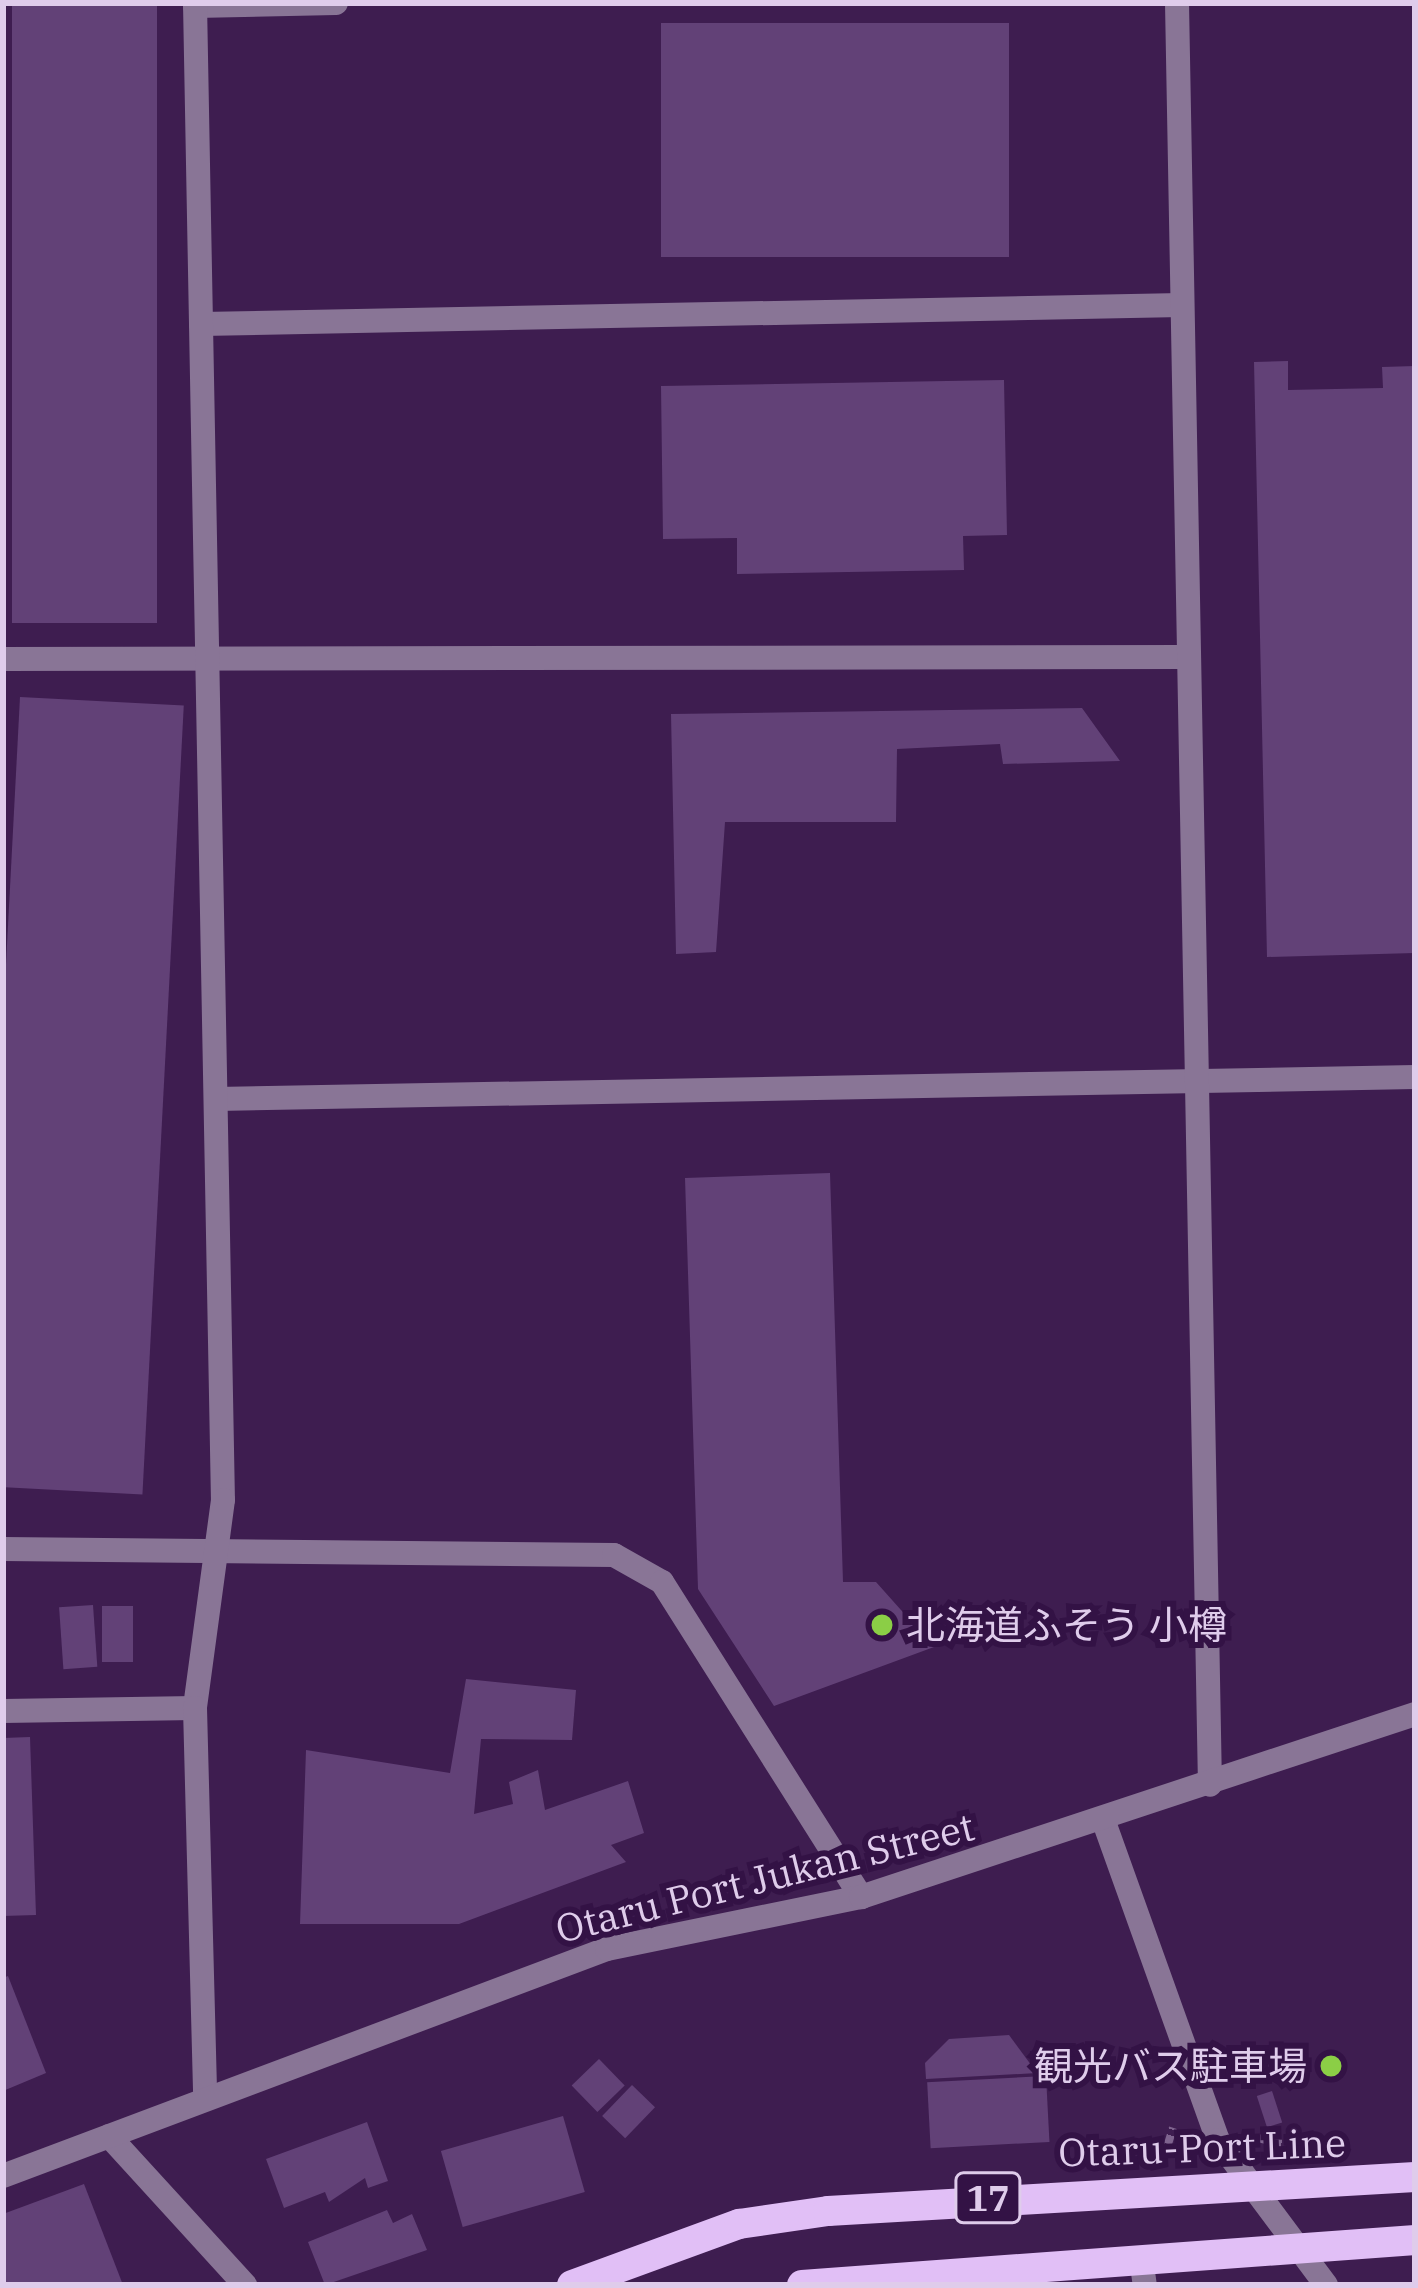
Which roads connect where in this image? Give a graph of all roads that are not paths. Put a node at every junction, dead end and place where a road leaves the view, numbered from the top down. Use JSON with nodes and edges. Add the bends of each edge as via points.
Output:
{"nodes":[{"id":1,"x":336,"y":3,"type":"edge"},
{"id":2,"x":1177,"y":3,"type":"edge"},
{"id":3,"x":195,"y":4,"type":"edge"},
{"id":4,"x":1182,"y":305,"type":"junction"},
{"id":5,"x":201,"y":324,"type":"junction"},
{"id":6,"x":1189,"y":657,"type":"junction"},
{"id":7,"x":3,"y":659,"type":"edge"},
{"id":8,"x":207,"y":663,"type":"junction"},
{"id":9,"x":1415,"y":1077,"type":"edge"},
{"id":10,"x":1197,"y":1081,"type":"junction"},
{"id":11,"x":216,"y":1100,"type":"junction"},
{"id":12,"x":3,"y":1531,"type":"edge"},
{"id":13,"x":214,"y":1545,"type":"junction"},
{"id":14,"x":3,"y":1549,"type":"edge"},
{"id":15,"x":195,"y":1708,"type":"junction"},
{"id":16,"x":3,"y":1712,"type":"edge"},
{"id":17,"x":1415,"y":1714,"type":"edge"},
{"id":18,"x":1210,"y":1785,"type":"junction"},
{"id":19,"x":1104,"y":1822,"type":"junction"},
{"id":20,"x":861,"y":1898,"type":"junction"},
{"id":21,"x":205,"y":2097,"type":"junction"},
{"id":22,"x":109,"y":2136,"type":"junction"},
{"id":23,"x":3,"y":2176,"type":"edge"},
{"id":24,"x":1415,"y":2177,"type":"edge"},
{"id":25,"x":1246,"y":2183,"type":"junction"},
{"id":26,"x":1415,"y":2240,"type":"edge"},
{"id":27,"x":1293,"y":2244,"type":"junction"},
{"id":28,"x":1143,"y":2271,"type":"edge"},
{"id":29,"x":980,"y":2279,"type":"edge"},
{"id":30,"x":245,"y":2285,"type":"edge"},
{"id":31,"x":572,"y":2285,"type":"edge"},
{"id":32,"x":802,"y":2285,"type":"edge"},
{"id":33,"x":1326,"y":2285,"type":"edge"}],
"edges":[{"from":1,"to":3,"type":"street"},
{"from":2,"to":4,"type":"street"},
{"from":3,"to":5,"type":"street"},
{"from":4,"to":5,"type":"street"},
{"from":4,"to":6,"type":"street"},
{"from":5,"to":8,"type":"street"},
{"from":6,"to":8,"type":"street"},
{"from":6,"to":10,"type":"street"},
{"from":7,"to":8,"type":"street"},
{"from":8,"to":11,"type":"street"},
{"from":9,"to":10,"type":"street"},
{"from":10,"to":11,"type":"street"},
{"from":10,"to":18,"type":"street"},
{"from":11,"to":13,"type":"street","via":[[223,1500]]},
{"from":12,"to":14,"type":"street"},
{"from":13,"to":14,"type":"street"},
{"from":13,"to":15,"type":"street"},
{"from":13,"to":20,"type":"street","via":[[614,1555],[662,1582]]},
{"from":15,"to":16,"type":"street"},
{"from":15,"to":21,"type":"street"},
{"from":17,"to":18,"type":"street","name":"Otaru Port Jukan Street"},
{"from":18,"to":19,"type":"street","name":"Otaru Port Jukan Street"},
{"from":19,"to":20,"type":"street","name":"Otaru Port Jukan Street"},
{"from":19,"to":25,"type":"street","via":[[1217,2140]]},
{"from":20,"to":21,"type":"street","name":"Otaru Port Jukan Street","via":[[607,1949]]},
{"from":21,"to":22,"type":"street","name":"Otaru Port Jukan Street"},
{"from":22,"to":23,"type":"street","name":"Otaru Port Jukan Street"},
{"from":22,"to":30,"type":"street"},
{"from":24,"to":25,"type":"main road","name":"Otaru-Port Line","number":"17"},
{"from":25,"to":27,"type":"street"},
{"from":25,"to":31,"type":"main road","name":"Otaru-Port Line","number":"17","via":[[739,2224]]},
{"from":26,"to":27,"type":"main road","number":"17"},
{"from":27,"to":28,"type":"main road","number":"17"},
{"from":27,"to":33,"type":"street"},
{"from":28,"to":29,"type":"main road","number":"17"},
{"from":29,"to":32,"type":"main road","number":"17"}]}
